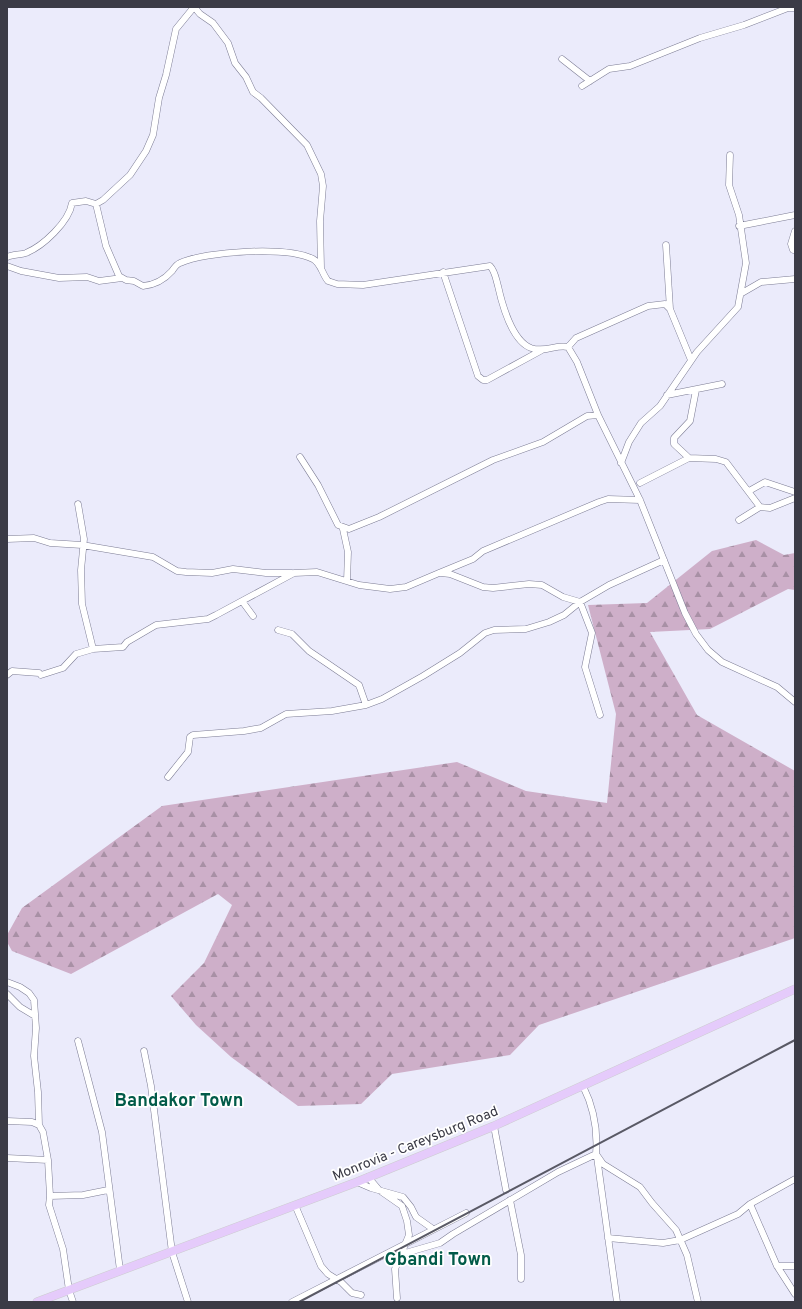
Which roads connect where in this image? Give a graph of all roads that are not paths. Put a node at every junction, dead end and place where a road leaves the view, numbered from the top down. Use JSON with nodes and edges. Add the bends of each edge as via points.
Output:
{"nodes":[{"id":1,"x":194,"y":7,"type":"edge"},
{"id":2,"x":795,"y":8,"type":"edge"},
{"id":3,"x":562,"y":59,"type":"dead end"},
{"id":4,"x":590,"y":81,"type":"junction"},
{"id":5,"x":582,"y":86,"type":"dead end"},
{"id":6,"x":730,"y":154,"type":"dead end"},
{"id":7,"x":96,"y":204,"type":"junction"},
{"id":8,"x":795,"y":215,"type":"edge"},
{"id":9,"x":740,"y":226,"type":"junction"},
{"id":10,"x":795,"y":231,"type":"edge"},
{"id":11,"x":666,"y":245,"type":"dead end"},
{"id":12,"x":795,"y":250,"type":"edge"},
{"id":13,"x":7,"y":257,"type":"edge"},
{"id":14,"x":7,"y":266,"type":"edge"},
{"id":15,"x":321,"y":268,"type":"junction"},
{"id":16,"x":444,"y":272,"type":"junction"},
{"id":17,"x":122,"y":278,"type":"junction"},
{"id":18,"x":795,"y":279,"type":"edge"},
{"id":19,"x":742,"y":293,"type":"junction"},
{"id":20,"x":670,"y":309,"type":"junction"},
{"id":21,"x":568,"y":347,"type":"junction"},
{"id":22,"x":542,"y":350,"type":"junction"},
{"id":23,"x":691,"y":360,"type":"junction"},
{"id":24,"x":722,"y":384,"type":"dead end"},
{"id":25,"x":696,"y":390,"type":"junction"},
{"id":26,"x":667,"y":395,"type":"junction"},
{"id":27,"x":598,"y":415,"type":"junction"},
{"id":28,"x":300,"y":457,"type":"dead end"},
{"id":29,"x":689,"y":458,"type":"junction"},
{"id":30,"x":621,"y":463,"type":"junction"},
{"id":31,"x":640,"y":483,"type":"dead end"},
{"id":32,"x":749,"y":491,"type":"junction"},
{"id":33,"x":795,"y":492,"type":"edge"},
{"id":34,"x":795,"y":498,"type":"edge"},
{"id":35,"x":640,"y":500,"type":"junction"},
{"id":36,"x":78,"y":504,"type":"dead end"},
{"id":37,"x":760,"y":507,"type":"junction"},
{"id":38,"x":739,"y":520,"type":"dead end"},
{"id":39,"x":343,"y":529,"type":"junction"},
{"id":40,"x":7,"y":539,"type":"edge"},
{"id":41,"x":82,"y":545,"type":"junction"},
{"id":42,"x":664,"y":560,"type":"junction"},
{"id":43,"x":294,"y":572,"type":"junction"},
{"id":44,"x":449,"y":572,"type":"junction"},
{"id":45,"x":347,"y":581,"type":"junction"},
{"id":46,"x":242,"y":601,"type":"junction"},
{"id":47,"x":580,"y":602,"type":"junction"},
{"id":48,"x":252,"y":616,"type":"dead end"},
{"id":49,"x":278,"y":630,"type":"dead end"},
{"id":50,"x":92,"y":649,"type":"junction"},
{"id":51,"x":7,"y":675,"type":"edge"},
{"id":52,"x":795,"y":702,"type":"edge"},
{"id":53,"x":366,"y":705,"type":"junction"},
{"id":54,"x":600,"y":716,"type":"dead end"},
{"id":55,"x":168,"y":777,"type":"dead end"},
{"id":56,"x":7,"y":982,"type":"edge"},
{"id":57,"x":795,"y":989,"type":"edge"},
{"id":58,"x":7,"y":994,"type":"edge"},
{"id":59,"x":35,"y":1016,"type":"junction"},
{"id":60,"x":78,"y":1040,"type":"dead end"},
{"id":61,"x":144,"y":1051,"type":"dead end"},
{"id":62,"x":583,"y":1086,"type":"junction"},
{"id":63,"x":7,"y":1121,"type":"edge"},
{"id":64,"x":39,"y":1125,"type":"junction"},
{"id":65,"x":494,"y":1126,"type":"junction"},
{"id":66,"x":596,"y":1154,"type":"junction"},
{"id":67,"x":7,"y":1158,"type":"edge"},
{"id":68,"x":48,"y":1160,"type":"junction"},
{"id":69,"x":368,"y":1177,"type":"junction"},
{"id":70,"x":795,"y":1179,"type":"edge"},
{"id":71,"x":357,"y":1182,"type":"junction"},
{"id":72,"x":108,"y":1190,"type":"junction"},
{"id":73,"x":378,"y":1190,"type":"junction"},
{"id":74,"x":506,"y":1190,"type":"dead end"},
{"id":75,"x":50,"y":1196,"type":"junction"},
{"id":76,"x":510,"y":1200,"type":"junction"},
{"id":77,"x":750,"y":1204,"type":"junction"},
{"id":78,"x":295,"y":1205,"type":"junction"},
{"id":79,"x":466,"y":1213,"type":"dead end"},
{"id":80,"x":433,"y":1229,"type":"junction"},
{"id":81,"x":608,"y":1238,"type":"junction"},
{"id":82,"x":680,"y":1240,"type":"junction"},
{"id":83,"x":406,"y":1244,"type":"junction"},
{"id":84,"x":172,"y":1252,"type":"junction"},
{"id":85,"x":402,"y":1254,"type":"junction"},
{"id":86,"x":777,"y":1266,"type":"junction"},
{"id":87,"x":795,"y":1266,"type":"edge"},
{"id":88,"x":120,"y":1270,"type":"junction"},
{"id":89,"x":336,"y":1279,"type":"junction"},
{"id":90,"x":521,"y":1279,"type":"dead end"},
{"id":91,"x":69,"y":1290,"type":"junction"},
{"id":92,"x":795,"y":1294,"type":"edge"},
{"id":93,"x":361,"y":1295,"type":"dead end"},
{"id":94,"x":397,"y":1298,"type":"dead end"},
{"id":95,"x":295,"y":1301,"type":"edge"},
{"id":96,"x":37,"y":1302,"type":"edge"},
{"id":97,"x":73,"y":1302,"type":"edge"},
{"id":98,"x":188,"y":1302,"type":"edge"},
{"id":99,"x":617,"y":1302,"type":"edge"},
{"id":100,"x":698,"y":1302,"type":"edge"}],
"edges":[{"from":1,"to":7,"type":"street","via":[[176,29],[151,143],[130,175]]},
{"from":1,"to":15,"type":"street","via":[[213,22],[228,43],[235,63],[253,92],[307,145],[323,180],[320,221]]},
{"from":2,"to":4,"type":"street","via":[[788,8],[700,38],[630,66],[609,69]]},
{"from":3,"to":4,"type":"street"},
{"from":4,"to":5,"type":"street"},
{"from":6,"to":9,"type":"street","via":[[728,185],[736,204]]},
{"from":7,"to":13,"type":"street","via":[[86,201],[72,203],[71,210],[52,236],[25,253]]},
{"from":7,"to":17,"type":"street","via":[[106,246]]},
{"from":8,"to":9,"type":"street"},
{"from":9,"to":19,"type":"street","via":[[746,263]]},
{"from":10,"to":12,"type":"street","via":[[791,244]]},
{"from":11,"to":20,"type":"street"},
{"from":14,"to":17,"type":"street","via":[[59,278],[87,277],[99,281]]},
{"from":15,"to":16,"type":"street","via":[[328,281],[343,285]]},
{"from":15,"to":17,"type":"street","via":[[312,258],[287,253],[215,253],[179,263],[168,275],[150,285],[140,285]]},
{"from":16,"to":22,"type":"street","via":[[490,266],[506,315],[518,337],[528,346]]},
{"from":16,"to":22,"type":"street","via":[[478,376],[483,380]]},
{"from":18,"to":19,"type":"street","via":[[761,282]]},
{"from":19,"to":23,"type":"street","via":[[738,307]]},
{"from":20,"to":21,"type":"street","via":[[665,304],[648,306],[576,338]]},
{"from":20,"to":23,"type":"street"},
{"from":21,"to":22,"type":"street"},
{"from":21,"to":27,"type":"street","via":[[577,362]]},
{"from":23,"to":26,"type":"street"},
{"from":24,"to":25,"type":"street"},
{"from":25,"to":26,"type":"street"},
{"from":25,"to":29,"type":"street","via":[[690,421],[674,438],[674,444]]},
{"from":26,"to":30,"type":"street","via":[[660,406],[638,428]]},
{"from":27,"to":30,"type":"street"},
{"from":27,"to":39,"type":"street","via":[[587,416],[543,442],[494,460],[379,517],[349,530]]},
{"from":28,"to":39,"type":"street","via":[[318,485],[338,526]]},
{"from":29,"to":31,"type":"street"},
{"from":29,"to":32,"type":"street","via":[[726,462]]},
{"from":30,"to":35,"type":"street"},
{"from":32,"to":33,"type":"street","via":[[765,482]]},
{"from":32,"to":37,"type":"street"},
{"from":34,"to":37,"type":"street","via":[[770,508]]},
{"from":35,"to":42,"type":"street"},
{"from":35,"to":44,"type":"street","via":[[608,499],[599,502],[482,551]]},
{"from":36,"to":41,"type":"street","via":[[84,539]]},
{"from":37,"to":38,"type":"street"},
{"from":39,"to":45,"type":"street","via":[[348,552]]},
{"from":40,"to":41,"type":"street","via":[[26,537],[50,543]]},
{"from":41,"to":43,"type":"street","via":[[153,557],[177,571],[212,573],[233,569],[266,573]]},
{"from":41,"to":50,"type":"street","via":[[82,604]]},
{"from":42,"to":47,"type":"street","via":[[609,585]]},
{"from":42,"to":52,"type":"street","via":[[685,613],[708,650],[722,662],[777,687]]},
{"from":43,"to":45,"type":"street","via":[[317,572]]},
{"from":43,"to":46,"type":"street"},
{"from":44,"to":45,"type":"street","via":[[439,573],[406,587],[390,589]]},
{"from":44,"to":47,"type":"street","via":[[483,587],[542,585],[563,597]]},
{"from":46,"to":48,"type":"street"},
{"from":46,"to":50,"type":"street","via":[[208,619],[156,625],[123,647]]},
{"from":47,"to":53,"type":"street","via":[[564,615],[549,622],[526,629],[494,630],[485,633],[460,653],[423,676]]},
{"from":47,"to":54,"type":"street","via":[[592,633],[585,667]]},
{"from":49,"to":53,"type":"street","via":[[292,634],[309,651],[359,685]]},
{"from":50,"to":51,"type":"street","via":[[76,654],[63,668],[40,674],[12,671]]},
{"from":53,"to":55,"type":"street","via":[[332,711],[286,714],[261,728],[244,731],[193,734],[190,737],[188,752]]},
{"from":56,"to":59,"type":"street","via":[[29,993],[34,1000]]},
{"from":57,"to":62,"type":"main road","name":"Monrovia - Careysburg Road"},
{"from":58,"to":59,"type":"street","via":[[20,1007]]},
{"from":59,"to":64,"type":"street","via":[[34,1056]]},
{"from":60,"to":72,"type":"street","via":[[102,1132]]},
{"from":61,"to":84,"type":"street","via":[[151,1086]]},
{"from":62,"to":65,"type":"main road","name":"Monrovia - Careysburg Road"},
{"from":62,"to":66,"type":"street","via":[[594,1111],[598,1138]]},
{"from":63,"to":64,"type":"street","via":[[25,1121]]},
{"from":64,"to":68,"type":"street","via":[[45,1138]]},
{"from":65,"to":69,"type":"main road","name":"Monrovia - Careysburg Road"},
{"from":65,"to":74,"type":"street"},
{"from":66,"to":76,"type":"street","via":[[558,1172]]},
{"from":66,"to":81,"type":"street"},
{"from":66,"to":82,"type":"street","via":[[603,1164],[644,1190],[676,1230]]},
{"from":67,"to":68,"type":"street"},
{"from":68,"to":75,"type":"street"},
{"from":69,"to":71,"type":"main road","name":"Monrovia - Careysburg Road"},
{"from":69,"to":73,"type":"street"},
{"from":70,"to":77,"type":"street"},
{"from":71,"to":73,"type":"street"},
{"from":71,"to":78,"type":"main road","name":"Monrovia - Careysburg Road"},
{"from":72,"to":75,"type":"street","via":[[83,1195]]},
{"from":72,"to":88,"type":"street"},
{"from":73,"to":80,"type":"street","via":[[403,1197],[416,1217]]},
{"from":73,"to":83,"type":"street","via":[[399,1203],[404,1210],[410,1232]]},
{"from":75,"to":91,"type":"street","via":[[49,1205],[63,1249]]},
{"from":76,"to":85,"type":"street","via":[[440,1243]]},
{"from":76,"to":90,"type":"street","via":[[521,1255]]},
{"from":77,"to":82,"type":"street","via":[[738,1214]]},
{"from":77,"to":86,"type":"street"},
{"from":78,"to":84,"type":"main road","name":"Monrovia - Careysburg Road"},
{"from":78,"to":89,"type":"street","via":[[321,1266]]},
{"from":79,"to":80,"type":"street"},
{"from":80,"to":83,"type":"street"},
{"from":81,"to":82,"type":"street","via":[[663,1243]]},
{"from":81,"to":99,"type":"street"},
{"from":82,"to":100,"type":"street","via":[[687,1255]]},
{"from":83,"to":85,"type":"street"},
{"from":83,"to":89,"type":"street"},
{"from":84,"to":88,"type":"main road","name":"Monrovia - Careysburg Road"},
{"from":84,"to":98,"type":"street"},
{"from":85,"to":94,"type":"street","via":[[395,1269]]},
{"from":86,"to":87,"type":"street"},
{"from":86,"to":92,"type":"street"},
{"from":88,"to":91,"type":"main road","name":"Monrovia - Careysburg Road"},
{"from":89,"to":93,"type":"street","via":[[346,1285],[352,1293]]},
{"from":89,"to":95,"type":"street"},
{"from":91,"to":96,"type":"main road","name":"Monrovia - Careysburg Road"},
{"from":91,"to":97,"type":"street"}]}
